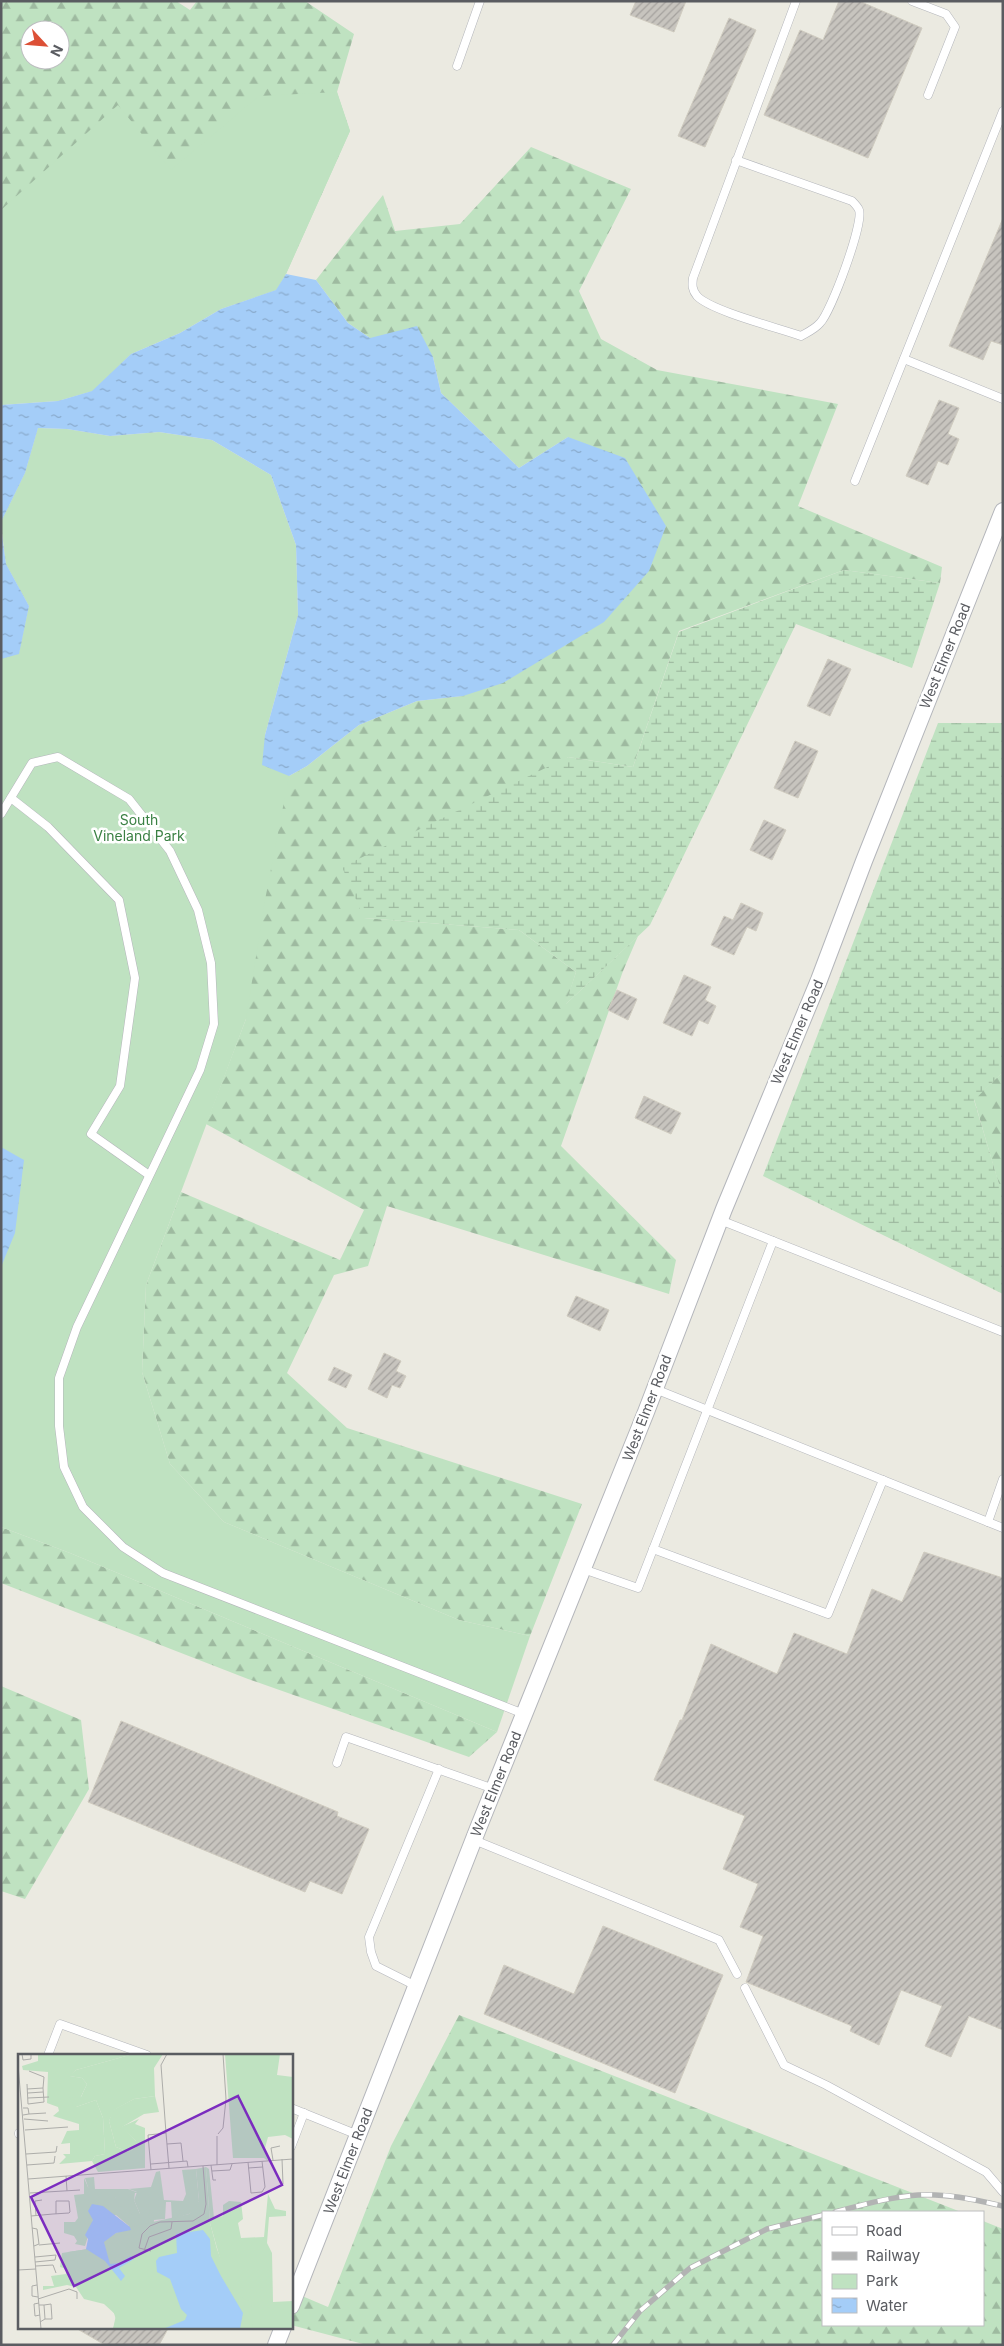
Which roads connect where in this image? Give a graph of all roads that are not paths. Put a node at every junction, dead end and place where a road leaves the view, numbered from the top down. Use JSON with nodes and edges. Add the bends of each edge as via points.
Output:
{"nodes":[{"id":1,"x":480,"y":1,"type":"edge"},
{"id":2,"x":796,"y":1,"type":"edge"},
{"id":3,"x":912,"y":1,"type":"edge"},
{"id":4,"x":457,"y":66,"type":"dead end"},
{"id":5,"x":928,"y":95,"type":"dead end"},
{"id":6,"x":1003,"y":111,"type":"edge"},
{"id":7,"x":736,"y":160,"type":"junction"},
{"id":8,"x":904,"y":359,"type":"junction"},
{"id":9,"x":1003,"y":399,"type":"edge"},
{"id":10,"x":855,"y":481,"type":"dead end"},
{"id":11,"x":1003,"y":512,"type":"edge"},
{"id":12,"x":11,"y":798,"type":"junction"},
{"id":13,"x":1,"y":814,"type":"edge"},
{"id":14,"x":149,"y":1175,"type":"junction"},
{"id":15,"x":720,"y":1220,"type":"junction"},
{"id":16,"x":773,"y":1241,"type":"junction"},
{"id":17,"x":1003,"y":1332,"type":"edge"},
{"id":18,"x":655,"y":1389,"type":"junction"},
{"id":19,"x":707,"y":1410,"type":"junction"},
{"id":20,"x":1003,"y":1479,"type":"edge"},
{"id":21,"x":883,"y":1480,"type":"junction"},
{"id":22,"x":988,"y":1522,"type":"junction"},
{"id":23,"x":1003,"y":1528,"type":"edge"},
{"id":24,"x":653,"y":1550,"type":"junction"},
{"id":25,"x":583,"y":1569,"type":"junction"},
{"id":26,"x":524,"y":1714,"type":"junction"},
{"id":27,"x":337,"y":1763,"type":"dead end"},
{"id":28,"x":439,"y":1770,"type":"junction"},
{"id":29,"x":494,"y":1789,"type":"junction"},
{"id":30,"x":474,"y":1840,"type":"junction"},
{"id":31,"x":737,"y":1974,"type":"dead end"},
{"id":32,"x":416,"y":1986,"type":"junction"},
{"id":33,"x":745,"y":1988,"type":"dead end"},
{"id":34,"x":48,"y":2054,"type":"edge"},
{"id":35,"x":144,"y":2054,"type":"edge"},
{"id":36,"x":292,"y":2108,"type":"edge"},
{"id":37,"x":304,"y":2113,"type":"junction"},
{"id":38,"x":358,"y":2134,"type":"junction"},
{"id":39,"x":292,"y":2144,"type":"edge"},
{"id":40,"x":1003,"y":2192,"type":"edge"},
{"id":41,"x":292,"y":2302,"type":"edge"},
{"id":42,"x":283,"y":2328,"type":"edge"},
{"id":43,"x":276,"y":2345,"type":"edge"}],
"edges":[{"from":1,"to":4,"type":"lane"},
{"from":2,"to":7,"type":"lane"},
{"from":3,"to":5,"type":"lane","via":[[946,14],[955,27]]},
{"from":6,"to":8,"type":"lane"},
{"from":7,"to":7,"type":"lane","via":[[692,288],[698,297],[715,307],[801,336],[822,322],[832,304],[860,225],[859,210],[852,201]]},
{"from":8,"to":9,"type":"lane"},
{"from":8,"to":10,"type":"lane"},
{"from":11,"to":15,"type":"street","name":"West Elmer Road","via":[[819,980]]},
{"from":12,"to":13,"type":"lane"},
{"from":12,"to":14,"type":"lane","via":[[48,827],[119,900],[135,978],[120,1086],[91,1134]]},
{"from":12,"to":14,"type":"lane","via":[[32,763],[58,757],[94,777],[129,799],[170,851],[198,910],[211,963],[214,1024],[200,1070]]},
{"from":14,"to":26,"type":"lane","via":[[77,1327],[59,1378],[59,1426],[64,1467],[83,1507],[123,1547],[163,1573]]},
{"from":15,"to":16,"type":"lane"},
{"from":15,"to":18,"type":"street","name":"West Elmer Road"},
{"from":16,"to":17,"type":"lane"},
{"from":16,"to":19,"type":"lane"},
{"from":18,"to":19,"type":"lane"},
{"from":18,"to":25,"type":"street","name":"West Elmer Road"},
{"from":19,"to":21,"type":"lane"},
{"from":19,"to":24,"type":"lane"},
{"from":20,"to":22,"type":"lane"},
{"from":21,"to":22,"type":"lane"},
{"from":21,"to":24,"type":"lane","via":[[828,1614]]},
{"from":22,"to":23,"type":"lane"},
{"from":24,"to":25,"type":"lane","via":[[638,1588]]},
{"from":25,"to":26,"type":"street","name":"West Elmer Road"},
{"from":26,"to":29,"type":"street","name":"West Elmer Road"},
{"from":27,"to":28,"type":"lane","via":[[346,1737]]},
{"from":28,"to":29,"type":"lane"},
{"from":28,"to":32,"type":"lane","via":[[369,1938],[376,1966]]},
{"from":29,"to":30,"type":"street","name":"West Elmer Road"},
{"from":30,"to":31,"type":"lane","via":[[719,1940]]},
{"from":30,"to":32,"type":"street","name":"West Elmer Road"},
{"from":32,"to":38,"type":"street","name":"West Elmer Road"},
{"from":33,"to":40,"type":"lane","via":[[784,2065],[986,2172]]},
{"from":34,"to":35,"type":"lane","via":[[60,2024]]},
{"from":36,"to":37,"type":"lane"},
{"from":37,"to":38,"type":"lane"},
{"from":37,"to":39,"type":"lane"},
{"from":38,"to":41,"type":"street","name":"West Elmer Road","via":[[300,2274]]},
{"from":42,"to":43,"type":"street"}]}
